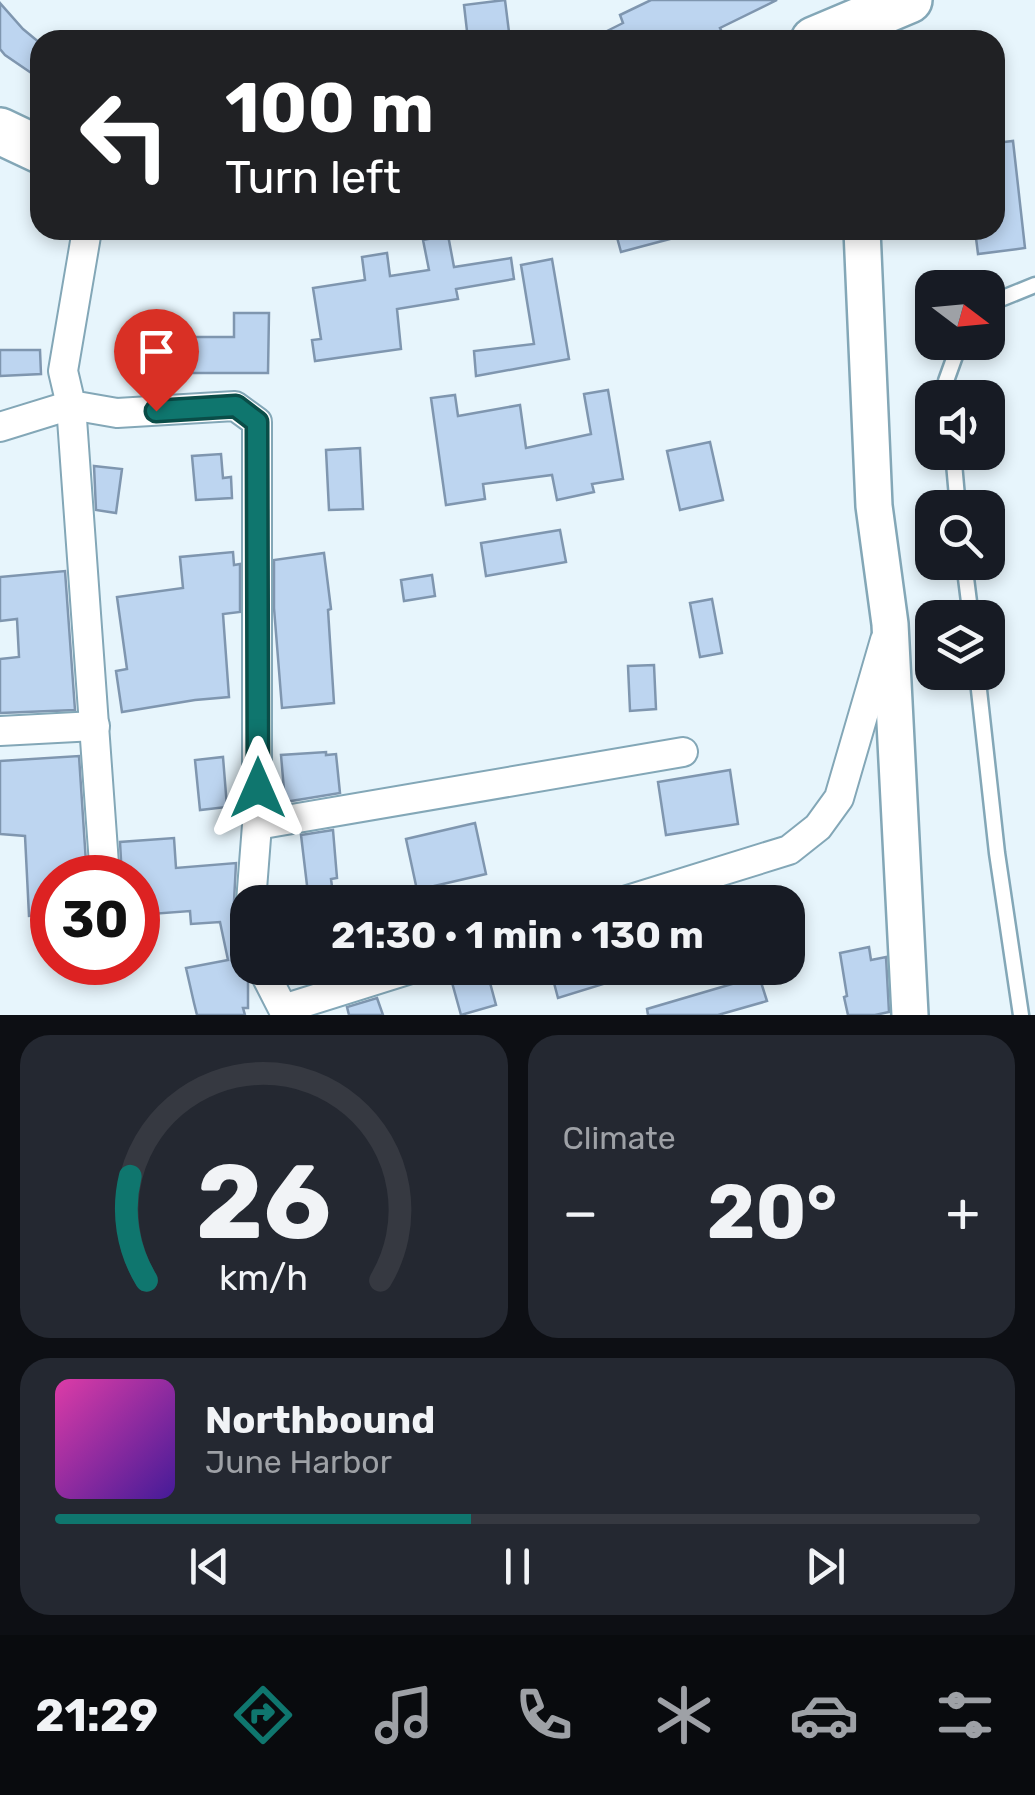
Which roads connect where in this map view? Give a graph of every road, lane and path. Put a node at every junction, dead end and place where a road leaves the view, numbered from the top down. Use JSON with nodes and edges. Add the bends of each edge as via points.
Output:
{"nodes":[{"id":1,"x":909,"y":0,"type":"edge"},
{"id":2,"x":843,"y":29,"type":"edge"},
{"id":3,"x":0,"y":131,"type":"edge"},
{"id":4,"x":30,"y":145,"type":"edge"},
{"id":5,"x":84,"y":240,"type":"edge"},
{"id":6,"x":862,"y":240,"type":"edge"},
{"id":7,"x":1035,"y":285,"type":"edge"},
{"id":8,"x":1005,"y":297,"type":"edge"},
{"id":9,"x":71,"y":405,"type":"junction"},
{"id":10,"x":0,"y":426,"type":"edge"},
{"id":11,"x":890,"y":624,"type":"junction"},
{"id":12,"x":979,"y":690,"type":"edge"},
{"id":13,"x":95,"y":726,"type":"junction"},
{"id":14,"x":0,"y":732,"type":"edge"},
{"id":15,"x":684,"y":752,"type":"dead end"},
{"id":16,"x":258,"y":825,"type":"junction"},
{"id":17,"x":103,"y":855,"type":"edge"},
{"id":18,"x":253,"y":885,"type":"edge"},
{"id":19,"x":676,"y":885,"type":"edge"},
{"id":20,"x":270,"y":985,"type":"edge"},
{"id":21,"x":364,"y":985,"type":"edge"},
{"id":22,"x":284,"y":1012,"type":"edge"},
{"id":23,"x":910,"y":1015,"type":"edge"},
{"id":24,"x":1021,"y":1015,"type":"edge"}],
"edges":[{"from":1,"to":2,"type":"main road"},
{"from":3,"to":4,"type":"main road"},
{"from":5,"to":9,"type":"street","via":[[63,370]]},
{"from":6,"to":11,"type":"street","via":[[874,506]]},
{"from":7,"to":8,"type":"lane"},
{"from":9,"to":10,"type":"street"},
{"from":9,"to":13,"type":"street"},
{"from":9,"to":16,"type":"street","via":[[117,413],[236,406],[257,422]]},
{"from":11,"to":19,"type":"street","via":[[839,798],[818,826],[789,850]]},
{"from":11,"to":23,"type":"street"},
{"from":12,"to":24,"type":"lane"},
{"from":13,"to":14,"type":"street"},
{"from":13,"to":17,"type":"street"},
{"from":15,"to":16,"type":"street"},
{"from":16,"to":18,"type":"street"},
{"from":20,"to":22,"type":"street"},
{"from":21,"to":22,"type":"street"}]}
